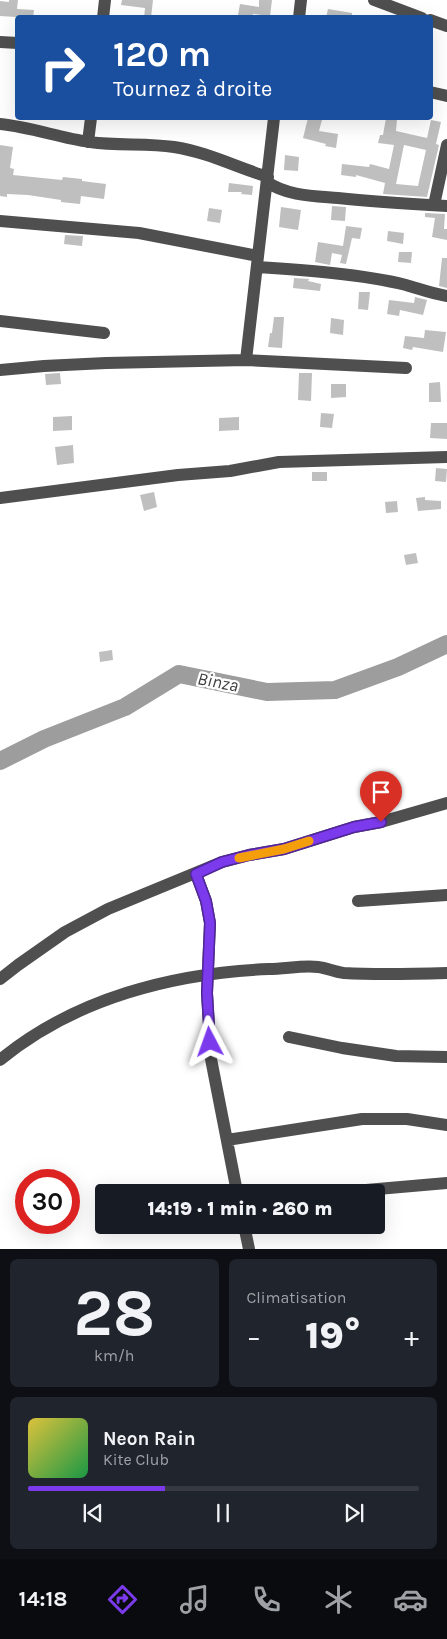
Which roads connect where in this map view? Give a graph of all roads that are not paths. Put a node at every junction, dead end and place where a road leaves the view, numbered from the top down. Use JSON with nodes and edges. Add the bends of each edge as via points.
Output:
{"nodes":[{"id":1,"x":105,"y":0,"type":"edge"},
{"id":2,"x":301,"y":0,"type":"edge"},
{"id":3,"x":374,"y":0,"type":"edge"},
{"id":4,"x":103,"y":15,"type":"edge"},
{"id":5,"x":299,"y":15,"type":"edge"},
{"id":6,"x":414,"y":15,"type":"edge"},
{"id":7,"x":433,"y":21,"type":"edge"},
{"id":8,"x":447,"y":26,"type":"edge"},
{"id":9,"x":0,"y":42,"type":"edge"},
{"id":10,"x":15,"y":43,"type":"edge"},
{"id":11,"x":433,"y":93,"type":"edge"},
{"id":12,"x":447,"y":96,"type":"edge"},
{"id":13,"x":91,"y":120,"type":"edge"},
{"id":14,"x":274,"y":120,"type":"edge"},
{"id":15,"x":0,"y":124,"type":"edge"},
{"id":16,"x":88,"y":142,"type":"junction"},
{"id":17,"x":447,"y":145,"type":"edge"},
{"id":18,"x":268,"y":180,"type":"junction"},
{"id":19,"x":440,"y":206,"type":"edge"},
{"id":20,"x":0,"y":221,"type":"edge"},
{"id":21,"x":258,"y":262,"type":"junction"},
{"id":22,"x":447,"y":296,"type":"edge"},
{"id":23,"x":0,"y":321,"type":"edge"},
{"id":24,"x":104,"y":333,"type":"dead end"},
{"id":25,"x":246,"y":360,"type":"junction"},
{"id":26,"x":406,"y":368,"type":"dead end"},
{"id":27,"x":0,"y":370,"type":"edge"},
{"id":28,"x":447,"y":457,"type":"edge"},
{"id":29,"x":0,"y":498,"type":"edge"},
{"id":30,"x":447,"y":802,"type":"edge"},
{"id":31,"x":196,"y":874,"type":"junction"},
{"id":32,"x":447,"y":895,"type":"edge"},
{"id":33,"x":358,"y":901,"type":"dead end"},
{"id":34,"x":447,"y":973,"type":"edge"},
{"id":35,"x":208,"y":974,"type":"junction"},
{"id":36,"x":0,"y":979,"type":"edge"},
{"id":37,"x":289,"y":1037,"type":"dead end"},
{"id":38,"x":447,"y":1057,"type":"edge"},
{"id":39,"x":0,"y":1060,"type":"edge"},
{"id":40,"x":447,"y":1125,"type":"edge"},
{"id":41,"x":226,"y":1140,"type":"junction"},
{"id":42,"x":447,"y":1183,"type":"edge"},
{"id":43,"x":235,"y":1184,"type":"edge"},
{"id":44,"x":385,"y":1188,"type":"edge"},
{"id":45,"x":246,"y":1234,"type":"edge"},
{"id":46,"x":249,"y":1249,"type":"edge"}],
"edges":[{"from":1,"to":4,"type":"street"},
{"from":2,"to":5,"type":"street"},
{"from":3,"to":6,"type":"street"},
{"from":7,"to":8,"type":"street"},
{"from":9,"to":10,"type":"street"},
{"from":11,"to":12,"type":"street"},
{"from":13,"to":16,"type":"street"},
{"from":14,"to":18,"type":"street"},
{"from":15,"to":16,"type":"street"},
{"from":16,"to":18,"type":"street","via":[[173,147],[206,154]]},
{"from":17,"to":19,"type":"street"},
{"from":18,"to":19,"type":"street","via":[[275,188],[303,194]]},
{"from":18,"to":21,"type":"street"},
{"from":20,"to":21,"type":"street","via":[[139,233]]},
{"from":21,"to":22,"type":"street","via":[[406,285]]},
{"from":21,"to":25,"type":"street"},
{"from":23,"to":24,"type":"street"},
{"from":25,"to":26,"type":"street"},
{"from":25,"to":27,"type":"street"},
{"from":28,"to":29,"type":"street","via":[[279,462],[230,471]]},
{"from":30,"to":31,"type":"street","via":[[284,849],[222,862]]},
{"from":31,"to":35,"type":"street","via":[[210,923]]},
{"from":31,"to":36,"type":"street","via":[[108,908],[65,932]]},
{"from":32,"to":33,"type":"street"},
{"from":34,"to":35,"type":"street","via":[[344,973],[318,967]]},
{"from":35,"to":39,"type":"street","via":[[161,983],[77,1012],[47,1026]]},
{"from":35,"to":41,"type":"street","via":[[211,1059]]},
{"from":37,"to":38,"type":"street","via":[[396,1056]]},
{"from":40,"to":41,"type":"street","via":[[407,1119],[362,1119]]},
{"from":41,"to":43,"type":"street"},
{"from":42,"to":44,"type":"street"},
{"from":45,"to":46,"type":"street"}]}
